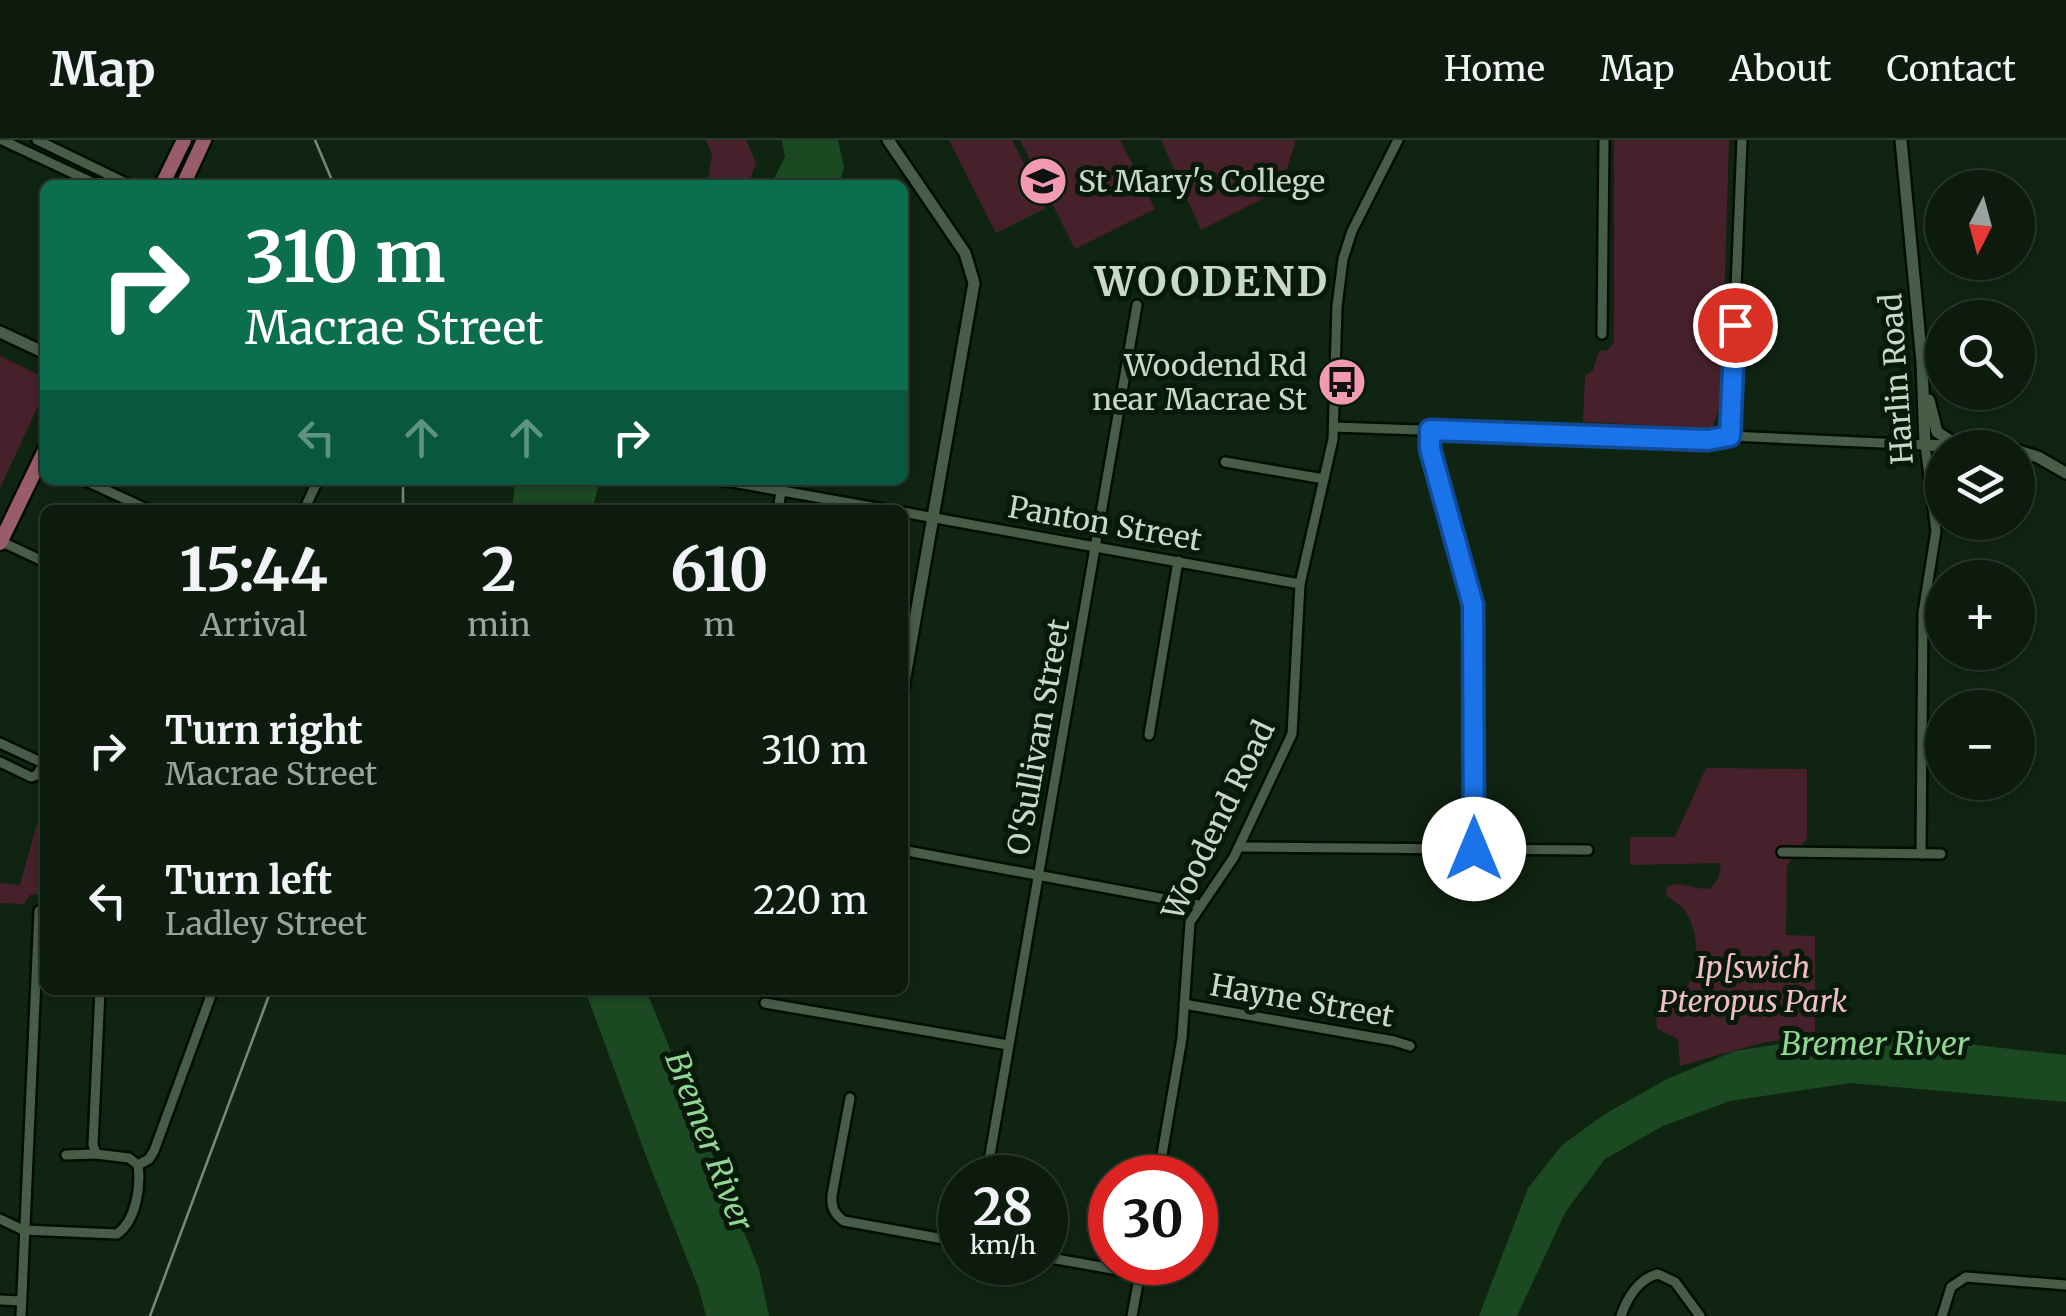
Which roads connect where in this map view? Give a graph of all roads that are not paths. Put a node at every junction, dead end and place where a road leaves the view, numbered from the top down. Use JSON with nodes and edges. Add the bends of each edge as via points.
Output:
{"nodes":[{"id":1,"x":36,"y":140,"type":"edge"},
{"id":2,"x":184,"y":140,"type":"edge"},
{"id":3,"x":204,"y":140,"type":"edge"},
{"id":4,"x":888,"y":140,"type":"edge"},
{"id":5,"x":1398,"y":140,"type":"edge"},
{"id":6,"x":1604,"y":140,"type":"edge"},
{"id":7,"x":1742,"y":140,"type":"edge"},
{"id":8,"x":1901,"y":140,"type":"edge"},
{"id":9,"x":5,"y":141,"type":"edge"},
{"id":10,"x":51,"y":147,"type":"junction"},
{"id":11,"x":44,"y":161,"type":"junction"},
{"id":12,"x":87,"y":180,"type":"edge"},
{"id":13,"x":120,"y":180,"type":"edge"},
{"id":14,"x":164,"y":180,"type":"edge"},
{"id":15,"x":185,"y":180,"type":"edge"},
{"id":16,"x":1137,"y":305,"type":"dead end"},
{"id":17,"x":0,"y":332,"type":"edge"},
{"id":18,"x":1602,"y":334,"type":"dead end"},
{"id":19,"x":40,"y":351,"type":"edge"},
{"id":20,"x":1922,"y":362,"type":"junction"},
{"id":21,"x":1334,"y":427,"type":"junction"},
{"id":22,"x":1430,"y":430,"type":"junction"},
{"id":23,"x":1937,"y":430,"type":"edge"},
{"id":24,"x":1730,"y":436,"type":"junction"},
{"id":25,"x":1925,"y":446,"type":"joint"},
{"id":26,"x":2035,"y":456,"type":"edge"},
{"id":27,"x":1226,"y":462,"type":"dead end"},
{"id":28,"x":40,"y":465,"type":"edge"},
{"id":29,"x":2065,"y":469,"type":"edge"},
{"id":30,"x":1324,"y":479,"type":"junction"},
{"id":31,"x":95,"y":485,"type":"edge"},
{"id":32,"x":746,"y":485,"type":"edge"},
{"id":33,"x":781,"y":492,"type":"junction"},
{"id":34,"x":138,"y":505,"type":"edge"},
{"id":35,"x":779,"y":505,"type":"edge"},
{"id":36,"x":846,"y":505,"type":"edge"},
{"id":37,"x":908,"y":513,"type":"edge"},
{"id":38,"x":934,"y":518,"type":"junction"},
{"id":39,"x":1934,"y":540,"type":"edge"},
{"id":40,"x":0,"y":542,"type":"edge"},
{"id":41,"x":1096,"y":546,"type":"junction"},
{"id":42,"x":40,"y":560,"type":"edge"},
{"id":43,"x":1178,"y":561,"type":"junction"},
{"id":44,"x":1300,"y":584,"type":"junction"},
{"id":45,"x":908,"y":661,"type":"edge"},
{"id":46,"x":1150,"y":734,"type":"dead end"},
{"id":47,"x":0,"y":743,"type":"edge"},
{"id":48,"x":0,"y":762,"type":"edge"},
{"id":49,"x":40,"y":762,"type":"edge"},
{"id":50,"x":40,"y":770,"type":"edge"},
{"id":51,"x":1239,"y":847,"type":"junction"},
{"id":52,"x":1474,"y":849,"type":"junction"},
{"id":53,"x":1588,"y":850,"type":"dead end"},
{"id":54,"x":908,"y":851,"type":"edge"},
{"id":55,"x":1782,"y":852,"type":"dead end"},
{"id":56,"x":1921,"y":854,"type":"junction"},
{"id":57,"x":1941,"y":854,"type":"dead end"},
{"id":58,"x":1040,"y":876,"type":"junction"},
{"id":59,"x":1198,"y":905,"type":"junction"},
{"id":60,"x":39,"y":911,"type":"dead end"},
{"id":61,"x":100,"y":995,"type":"edge"},
{"id":62,"x":212,"y":995,"type":"edge"},
{"id":63,"x":766,"y":1002,"type":"dead end"},
{"id":64,"x":1184,"y":1004,"type":"junction"},
{"id":65,"x":1008,"y":1046,"type":"junction"},
{"id":66,"x":1410,"y":1046,"type":"dead end"},
{"id":67,"x":850,"y":1098,"type":"dead end"},
{"id":68,"x":66,"y":1154,"type":"dead end"},
{"id":69,"x":96,"y":1154,"type":"junction"},
{"id":70,"x":990,"y":1155,"type":"edge"},
{"id":71,"x":1162,"y":1155,"type":"edge"},
{"id":72,"x":138,"y":1165,"type":"junction"},
{"id":73,"x":0,"y":1219,"type":"edge"},
{"id":74,"x":23,"y":1230,"type":"junction"},
{"id":75,"x":938,"y":1238,"type":"edge"},
{"id":76,"x":1138,"y":1285,"type":"edge"},
{"id":77,"x":2066,"y":1285,"type":"edge"},
{"id":78,"x":0,"y":1300,"type":"edge"},
{"id":79,"x":22,"y":1301,"type":"junction"},
{"id":80,"x":21,"y":1316,"type":"edge"},
{"id":81,"x":1132,"y":1316,"type":"edge"},
{"id":82,"x":1621,"y":1316,"type":"edge"},
{"id":83,"x":1700,"y":1316,"type":"edge"},
{"id":84,"x":1942,"y":1316,"type":"edge"}],
"edges":[{"from":1,"to":10,"type":"street"},
{"from":2,"to":14,"type":"main road"},
{"from":3,"to":15,"type":"main road"},
{"from":4,"to":38,"type":"street","via":[[972,272]]},
{"from":5,"to":21,"type":"street","name":"Woodend Road","via":[[1342,259]]},
{"from":6,"to":18,"type":"street"},
{"from":7,"to":24,"type":"street"},
{"from":8,"to":20,"type":"street","name":"Harlin Road"},
{"from":9,"to":11,"type":"street"},
{"from":10,"to":11,"type":"street"},
{"from":10,"to":13,"type":"street"},
{"from":11,"to":12,"type":"street"},
{"from":16,"to":41,"type":"street","name":"O'Sullivan Street"},
{"from":17,"to":19,"type":"street"},
{"from":20,"to":23,"type":"street"},
{"from":20,"to":25,"type":"street","name":"Harlin Road"},
{"from":21,"to":22,"type":"street"},
{"from":21,"to":30,"type":"street","name":"Woodend Road"},
{"from":22,"to":24,"type":"street"},
{"from":22,"to":52,"type":"street","via":[[1473,605]]},
{"from":24,"to":25,"type":"street"},
{"from":26,"to":29,"type":"street"},
{"from":27,"to":30,"type":"street"},
{"from":28,"to":40,"type":"main road"},
{"from":30,"to":44,"type":"street","name":"Woodend Road"},
{"from":31,"to":34,"type":"street"},
{"from":32,"to":33,"type":"street"},
{"from":33,"to":35,"type":"street"},
{"from":33,"to":36,"type":"street"},
{"from":37,"to":38,"type":"street","name":"Panton Street"},
{"from":38,"to":41,"type":"street","name":"Panton Street"},
{"from":38,"to":45,"type":"street"},
{"from":39,"to":56,"type":"street","name":"Harlin Road","via":[[1922,613]]},
{"from":40,"to":42,"type":"street"},
{"from":41,"to":43,"type":"street","name":"Panton Street"},
{"from":41,"to":58,"type":"street","name":"O'Sullivan Street"},
{"from":43,"to":44,"type":"street","name":"Panton Street"},
{"from":43,"to":46,"type":"street"},
{"from":44,"to":51,"type":"street","name":"Woodend Road","via":[[1292,734]]},
{"from":47,"to":49,"type":"street"},
{"from":48,"to":50,"type":"street","via":[[29,777]]},
{"from":51,"to":52,"type":"street"},
{"from":51,"to":59,"type":"street","name":"Woodend Road"},
{"from":52,"to":53,"type":"street"},
{"from":54,"to":58,"type":"street"},
{"from":55,"to":56,"type":"street"},
{"from":56,"to":57,"type":"street"},
{"from":58,"to":59,"type":"street"},
{"from":58,"to":65,"type":"street","name":"O'Sullivan Street"},
{"from":59,"to":64,"type":"street","name":"Woodend Road","via":[[1186,942]]},
{"from":60,"to":74,"type":"street"},
{"from":61,"to":69,"type":"street"},
{"from":62,"to":72,"type":"street","via":[[152,1156]]},
{"from":63,"to":65,"type":"street"},
{"from":64,"to":66,"type":"street","name":"Hayne Street"},
{"from":64,"to":71,"type":"street","name":"Woodend Road"},
{"from":65,"to":70,"type":"street","name":"O'Sullivan Street"},
{"from":67,"to":75,"type":"street","via":[[832,1209],[844,1221]]},
{"from":68,"to":69,"type":"street"},
{"from":69,"to":72,"type":"street"},
{"from":72,"to":74,"type":"street","via":[[138,1194],[121,1233]]},
{"from":73,"to":74,"type":"street"},
{"from":74,"to":79,"type":"street"},
{"from":76,"to":81,"type":"street"},
{"from":77,"to":84,"type":"street","via":[[1969,1277],[1949,1290]]},
{"from":78,"to":79,"type":"street"},
{"from":79,"to":80,"type":"street"},
{"from":82,"to":83,"type":"street","via":[[1641,1282],[1658,1274],[1675,1282]]}]}
